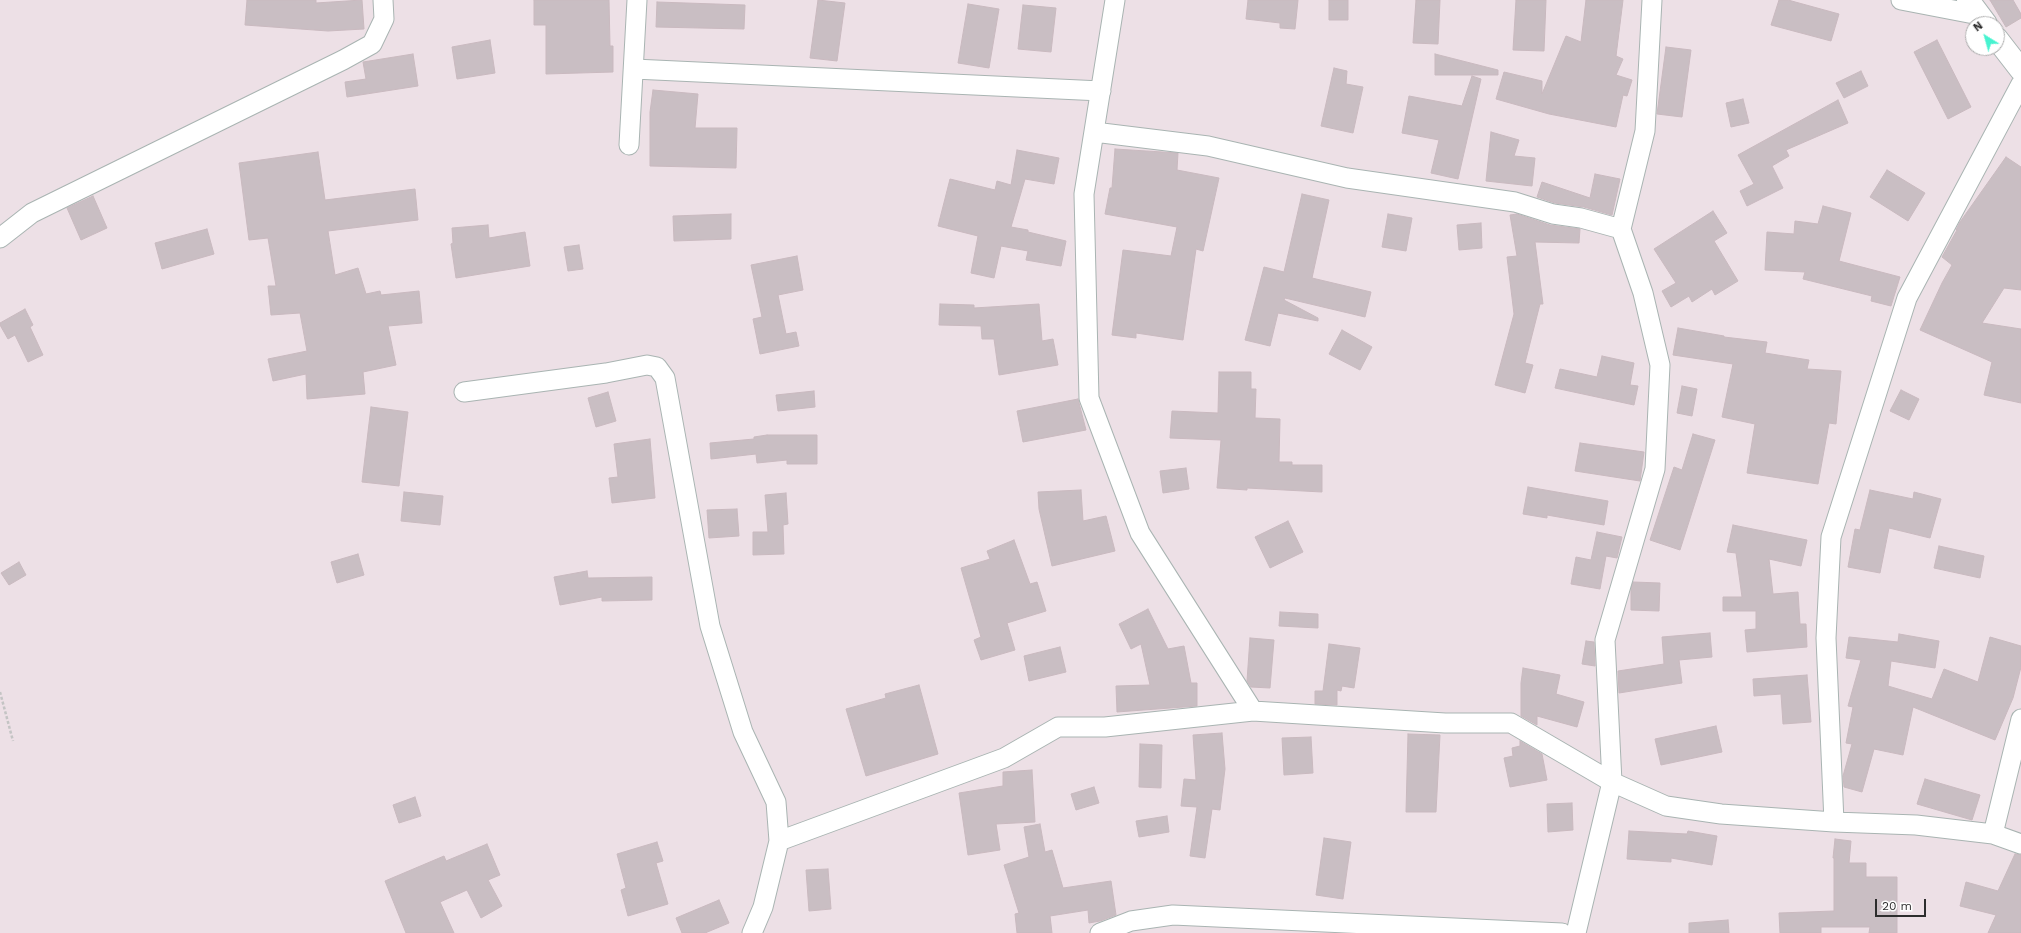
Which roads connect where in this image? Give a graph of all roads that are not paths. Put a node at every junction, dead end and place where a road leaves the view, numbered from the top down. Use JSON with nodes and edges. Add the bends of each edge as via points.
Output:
{"nodes":[{"id":1,"x":383,"y":0,"type":"edge"},
{"id":2,"x":637,"y":0,"type":"edge"},
{"id":3,"x":1115,"y":0,"type":"edge"},
{"id":4,"x":1652,"y":0,"type":"edge"},
{"id":5,"x":1901,"y":0,"type":"edge"},
{"id":6,"x":1978,"y":13,"type":"edge"},
{"id":7,"x":2005,"y":49,"type":"edge"},
{"id":8,"x":634,"y":69,"type":"junction"},
{"id":9,"x":2021,"y":70,"type":"edge"},
{"id":10,"x":2021,"y":84,"type":"edge"},
{"id":11,"x":1100,"y":91,"type":"junction"},
{"id":12,"x":1094,"y":132,"type":"junction"},
{"id":13,"x":629,"y":145,"type":"dead end"},
{"id":14,"x":1621,"y":229,"type":"junction"},
{"id":15,"x":0,"y":238,"type":"edge"},
{"id":16,"x":464,"y":392,"type":"dead end"},
{"id":17,"x":1253,"y":711,"type":"junction"},
{"id":18,"x":2021,"y":719,"type":"edge"},
{"id":19,"x":1612,"y":782,"type":"junction"},
{"id":20,"x":1834,"y":822,"type":"junction"},
{"id":21,"x":1993,"y":834,"type":"junction"},
{"id":22,"x":779,"y":841,"type":"junction"},
{"id":23,"x":2021,"y":844,"type":"edge"},
{"id":24,"x":752,"y":933,"type":"edge"},
{"id":25,"x":1100,"y":933,"type":"edge"},
{"id":26,"x":1562,"y":933,"type":"edge"},
{"id":27,"x":1576,"y":933,"type":"edge"}],
"edges":[{"from":1,"to":15,"type":"street","via":[[384,20],[372,44],[32,213]]},
{"from":2,"to":8,"type":"street"},
{"from":3,"to":11,"type":"street"},
{"from":4,"to":14,"type":"street","via":[[1645,131]]},
{"from":5,"to":6,"type":"street"},
{"from":7,"to":9,"type":"street"},
{"from":8,"to":11,"type":"street"},
{"from":8,"to":13,"type":"street"},
{"from":10,"to":20,"type":"street","via":[[1907,298],[1831,537],[1826,638]]},
{"from":11,"to":12,"type":"street"},
{"from":12,"to":14,"type":"street","via":[[1208,146],[1347,178],[1515,202],[1553,214],[1582,218]]},
{"from":12,"to":17,"type":"street","via":[[1084,194],[1089,398],[1140,533]]},
{"from":14,"to":19,"type":"street","via":[[1643,293],[1660,365],[1655,469],[1605,640]]},
{"from":16,"to":22,"type":"street","via":[[647,365],[657,368],[665,378],[710,626],[743,732],[776,802]]},
{"from":17,"to":19,"type":"street","via":[[1445,723],[1511,724]]},
{"from":17,"to":22,"type":"street","via":[[1105,727],[1058,727],[1004,758]]},
{"from":18,"to":21,"type":"street"},
{"from":19,"to":20,"type":"street","via":[[1666,806],[1721,814]]},
{"from":19,"to":27,"type":"street"},
{"from":20,"to":21,"type":"street","via":[[1916,825]]},
{"from":21,"to":23,"type":"street"},
{"from":22,"to":24,"type":"street","via":[[763,907]]},
{"from":25,"to":26,"type":"street","via":[[1131,921],[1173,915]]}]}
